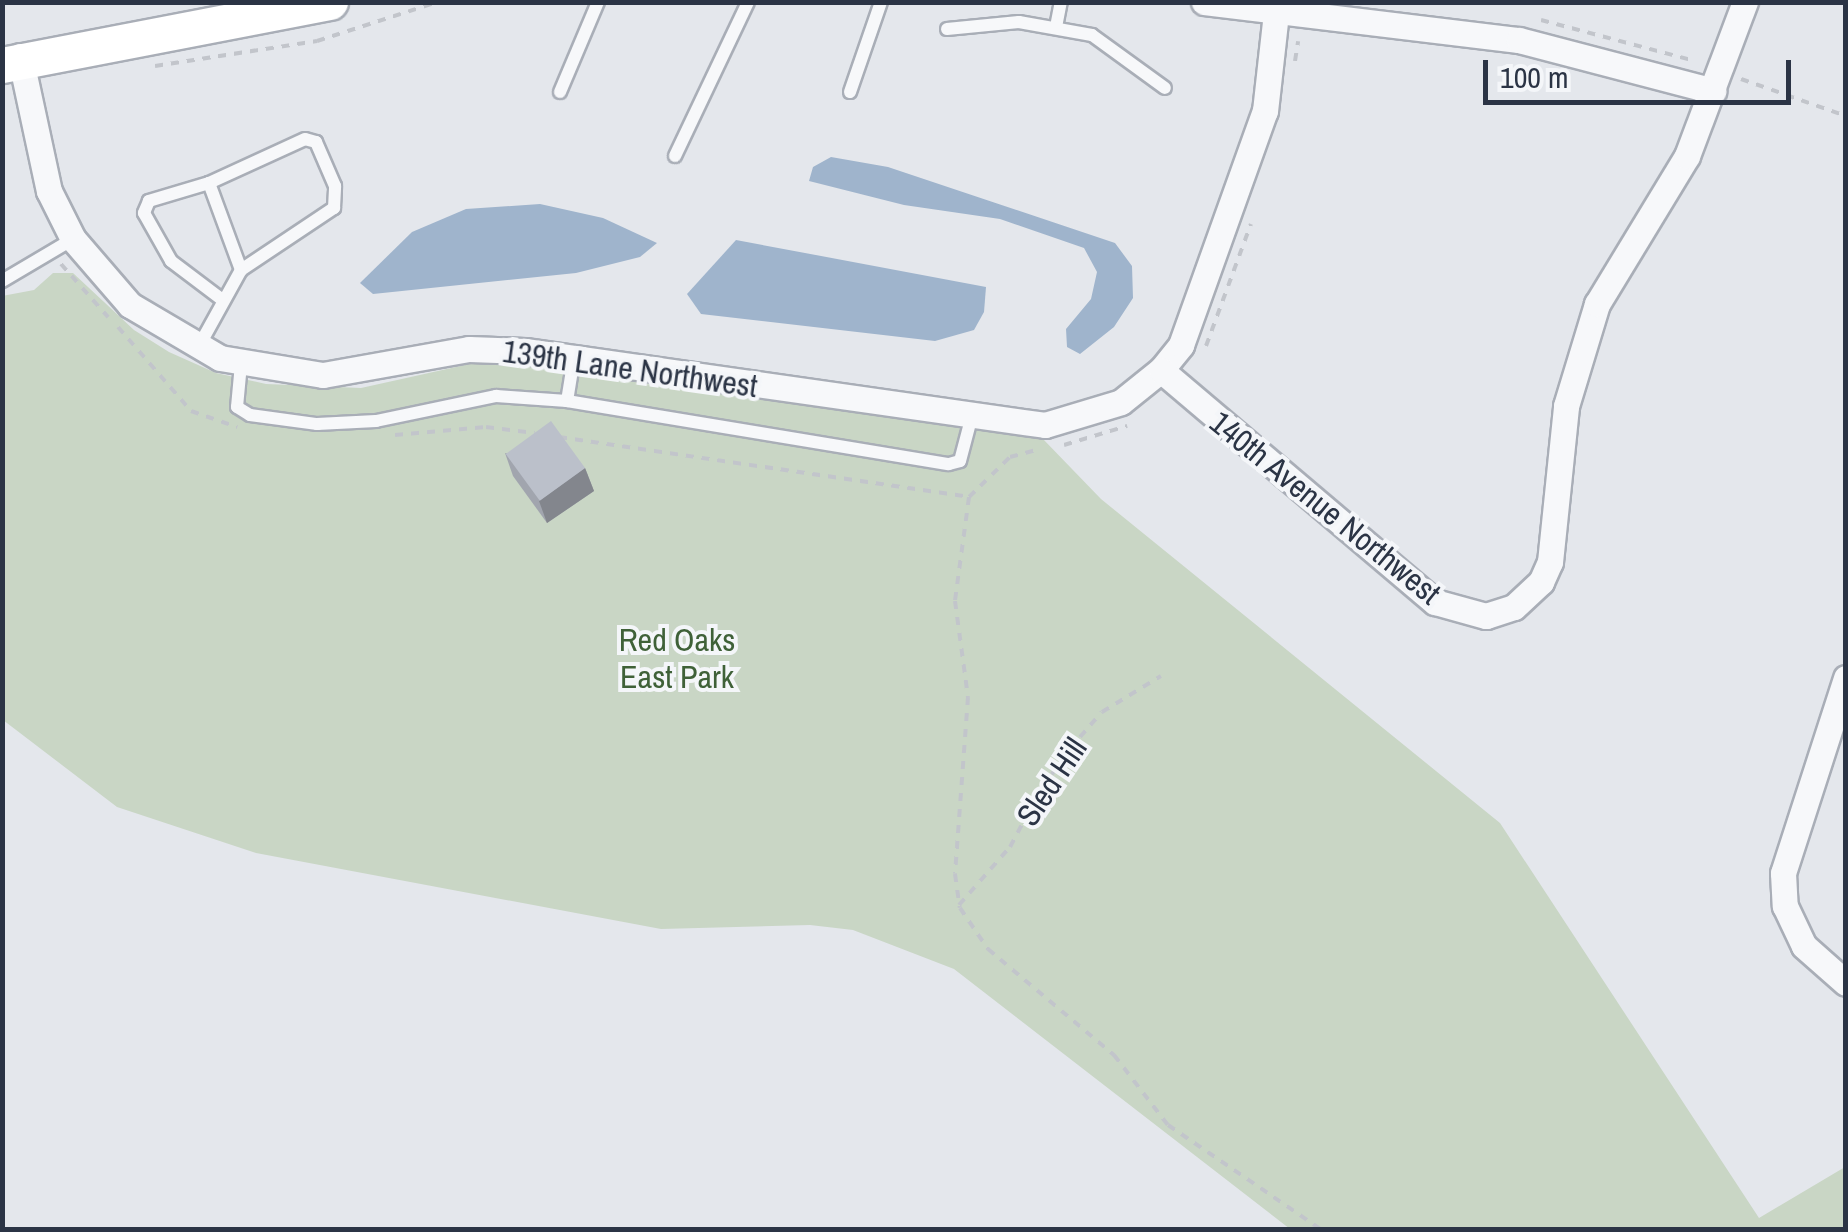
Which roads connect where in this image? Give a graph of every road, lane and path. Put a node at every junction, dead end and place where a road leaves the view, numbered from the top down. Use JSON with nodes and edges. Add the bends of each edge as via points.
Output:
{"nodes":[{"id":1,"x":330,"y":2,"type":"edge"},
{"id":2,"x":438,"y":2,"type":"edge"},
{"id":3,"x":598,"y":2,"type":"edge"},
{"id":4,"x":748,"y":2,"type":"edge"},
{"id":5,"x":881,"y":2,"type":"edge"},
{"id":6,"x":1061,"y":2,"type":"edge"},
{"id":7,"x":1204,"y":2,"type":"edge"},
{"id":8,"x":1745,"y":2,"type":"edge"},
{"id":9,"x":1276,"y":13,"type":"junction"},
{"id":10,"x":1056,"y":26,"type":"junction"},
{"id":11,"x":948,"y":29,"type":"dead end"},
{"id":12,"x":8,"y":58,"type":"edge"},
{"id":13,"x":140,"y":68,"type":"dead end"},
{"id":14,"x":1740,"y":78,"type":"dead end"},
{"id":15,"x":1165,"y":88,"type":"dead end"},
{"id":16,"x":1713,"y":91,"type":"junction"},
{"id":17,"x":560,"y":92,"type":"dead end"},
{"id":18,"x":850,"y":92,"type":"dead end"},
{"id":19,"x":1846,"y":116,"type":"edge"},
{"id":20,"x":675,"y":156,"type":"dead end"},
{"id":21,"x":209,"y":183,"type":"junction"},
{"id":22,"x":73,"y":239,"type":"junction"},
{"id":23,"x":63,"y":267,"type":"dead end"},
{"id":24,"x":242,"y":270,"type":"junction"},
{"id":25,"x":2,"y":282,"type":"edge"},
{"id":26,"x":220,"y":298,"type":"junction"},
{"id":27,"x":198,"y":348,"type":"junction"},
{"id":28,"x":574,"y":358,"type":"junction"},
{"id":29,"x":242,"y":364,"type":"junction"},
{"id":30,"x":1161,"y":370,"type":"junction"},
{"id":31,"x":567,"y":401,"type":"junction"},
{"id":32,"x":971,"y":420,"type":"junction"},
{"id":33,"x":244,"y":428,"type":"dead end"},
{"id":34,"x":384,"y":435,"type":"dead end"},
{"id":35,"x":564,"y":438,"type":"edge"},
{"id":36,"x":969,"y":498,"type":"dead end"},
{"id":37,"x":1160,"y":676,"type":"dead end"},
{"id":38,"x":1846,"y":678,"type":"edge"},
{"id":39,"x":959,"y":905,"type":"junction"},
{"id":40,"x":1846,"y":983,"type":"edge"},
{"id":41,"x":1322,"y":1230,"type":"edge"}],
"edges":[{"from":1,"to":12,"type":"street"},
{"from":2,"to":13,"type":"path","via":[[317,41]]},
{"from":3,"to":17,"type":"lane"},
{"from":4,"to":20,"type":"lane"},
{"from":5,"to":18,"type":"lane"},
{"from":6,"to":10,"type":"lane"},
{"from":7,"to":9,"type":"street"},
{"from":8,"to":16,"type":"street"},
{"from":9,"to":16,"type":"street","via":[[1519,40]]},
{"from":9,"to":30,"type":"street","via":[[1258,133],[1200,304]]},
{"from":10,"to":11,"type":"lane","via":[[1019,22]]},
{"from":10,"to":15,"type":"lane","via":[[1110,44]]},
{"from":12,"to":22,"type":"street","name":"139th Lane Northwest","via":[[49,191]]},
{"from":14,"to":19,"type":"path"},
{"from":16,"to":30,"type":"street","name":"140th Avenue Northwest","via":[[1686,156],[1597,304],[1566,406],[1550,562],[1524,600],[1502,612],[1486,616],[1435,602]]},
{"from":21,"to":24,"type":"lane"},
{"from":21,"to":24,"type":"lane","via":[[305,139],[316,142],[335,186],[334,208]]},
{"from":21,"to":26,"type":"lane","via":[[149,201],[144,213],[171,261]]},
{"from":22,"to":25,"type":"lane"},
{"from":22,"to":27,"type":"street","name":"139th Lane Northwest","via":[[130,306]]},
{"from":23,"to":33,"type":"path","via":[[192,411]]},
{"from":24,"to":26,"type":"lane"},
{"from":26,"to":27,"type":"lane"},
{"from":27,"to":29,"type":"street","name":"139th Lane Northwest"},
{"from":28,"to":29,"type":"street","name":"139th Lane Northwest","via":[[469,348],[323,376]]},
{"from":28,"to":31,"type":"lane"},
{"from":28,"to":32,"type":"street","name":"139th Lane Northwest"},
{"from":29,"to":31,"type":"lane","via":[[238,407],[250,415],[317,424],[376,422],[462,399]]},
{"from":30,"to":32,"type":"street","name":"139th Lane Northwest","via":[[1121,402],[1045,425]]},
{"from":31,"to":32,"type":"lane","via":[[949,464],[960,461]]},
{"from":34,"to":35,"type":"path","via":[[486,427]]},
{"from":36,"to":39,"type":"path","via":[[955,601],[968,697],[955,874]]},
{"from":37,"to":39,"type":"path","name":"Sled Hill","via":[[1091,724],[1042,787],[1010,847]]},
{"from":38,"to":40,"type":"street","via":[[1783,874],[1785,906],[1804,946]]},
{"from":39,"to":41,"type":"path","via":[[988,948],[1099,1040],[1168,1125]]}]}
